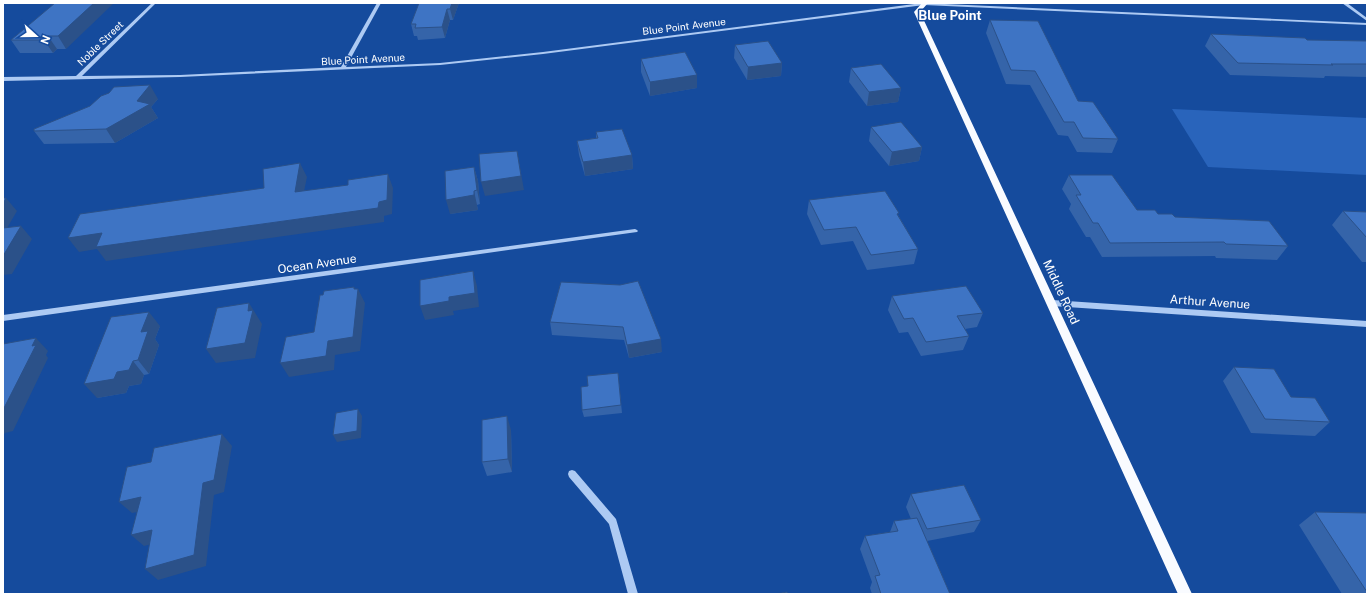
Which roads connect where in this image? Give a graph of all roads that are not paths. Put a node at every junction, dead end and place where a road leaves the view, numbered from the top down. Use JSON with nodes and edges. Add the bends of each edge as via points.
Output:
{"nodes":[{"id":1,"x":154,"y":3,"type":"edge"},
{"id":2,"x":379,"y":3,"type":"edge"},
{"id":3,"x":1344,"y":3,"type":"edge"},
{"id":4,"x":925,"y":4,"type":"edge"},
{"id":5,"x":1367,"y":20,"type":"edge"},
{"id":6,"x":1367,"y":24,"type":"edge"},
{"id":7,"x":342,"y":69,"type":"junction"},
{"id":8,"x":76,"y":78,"type":"junction"},
{"id":9,"x":3,"y":79,"type":"edge"},
{"id":10,"x":635,"y":231,"type":"dead end"},
{"id":11,"x":1052,"y":303,"type":"junction"},
{"id":12,"x":3,"y":318,"type":"edge"},
{"id":13,"x":1367,"y":324,"type":"edge"},
{"id":14,"x":572,"y":474,"type":"dead end"},
{"id":15,"x":633,"y":594,"type":"edge"},
{"id":16,"x":1186,"y":594,"type":"edge"}],
"edges":[{"from":1,"to":8,"type":"street","name":"Noble Street"},
{"from":2,"to":7,"type":"street"},
{"from":3,"to":5,"type":"street"},
{"from":4,"to":6,"type":"street","name":"Blue Point Avenue"},
{"from":4,"to":7,"type":"street","name":"Blue Point Avenue","via":[[536,54],[440,64]]},
{"from":4,"to":11,"type":"main road","name":"Middle Road","via":[[917,12]]},
{"from":7,"to":8,"type":"street","name":"Blue Point Avenue"},
{"from":8,"to":9,"type":"street","name":"Blue Point Avenue"},
{"from":10,"to":12,"type":"street","name":"Ocean Avenue"},
{"from":11,"to":13,"type":"street","name":"Arthur Avenue"},
{"from":11,"to":16,"type":"main road","name":"Middle Road"},
{"from":14,"to":15,"type":"street","via":[[612,522]]}]}
